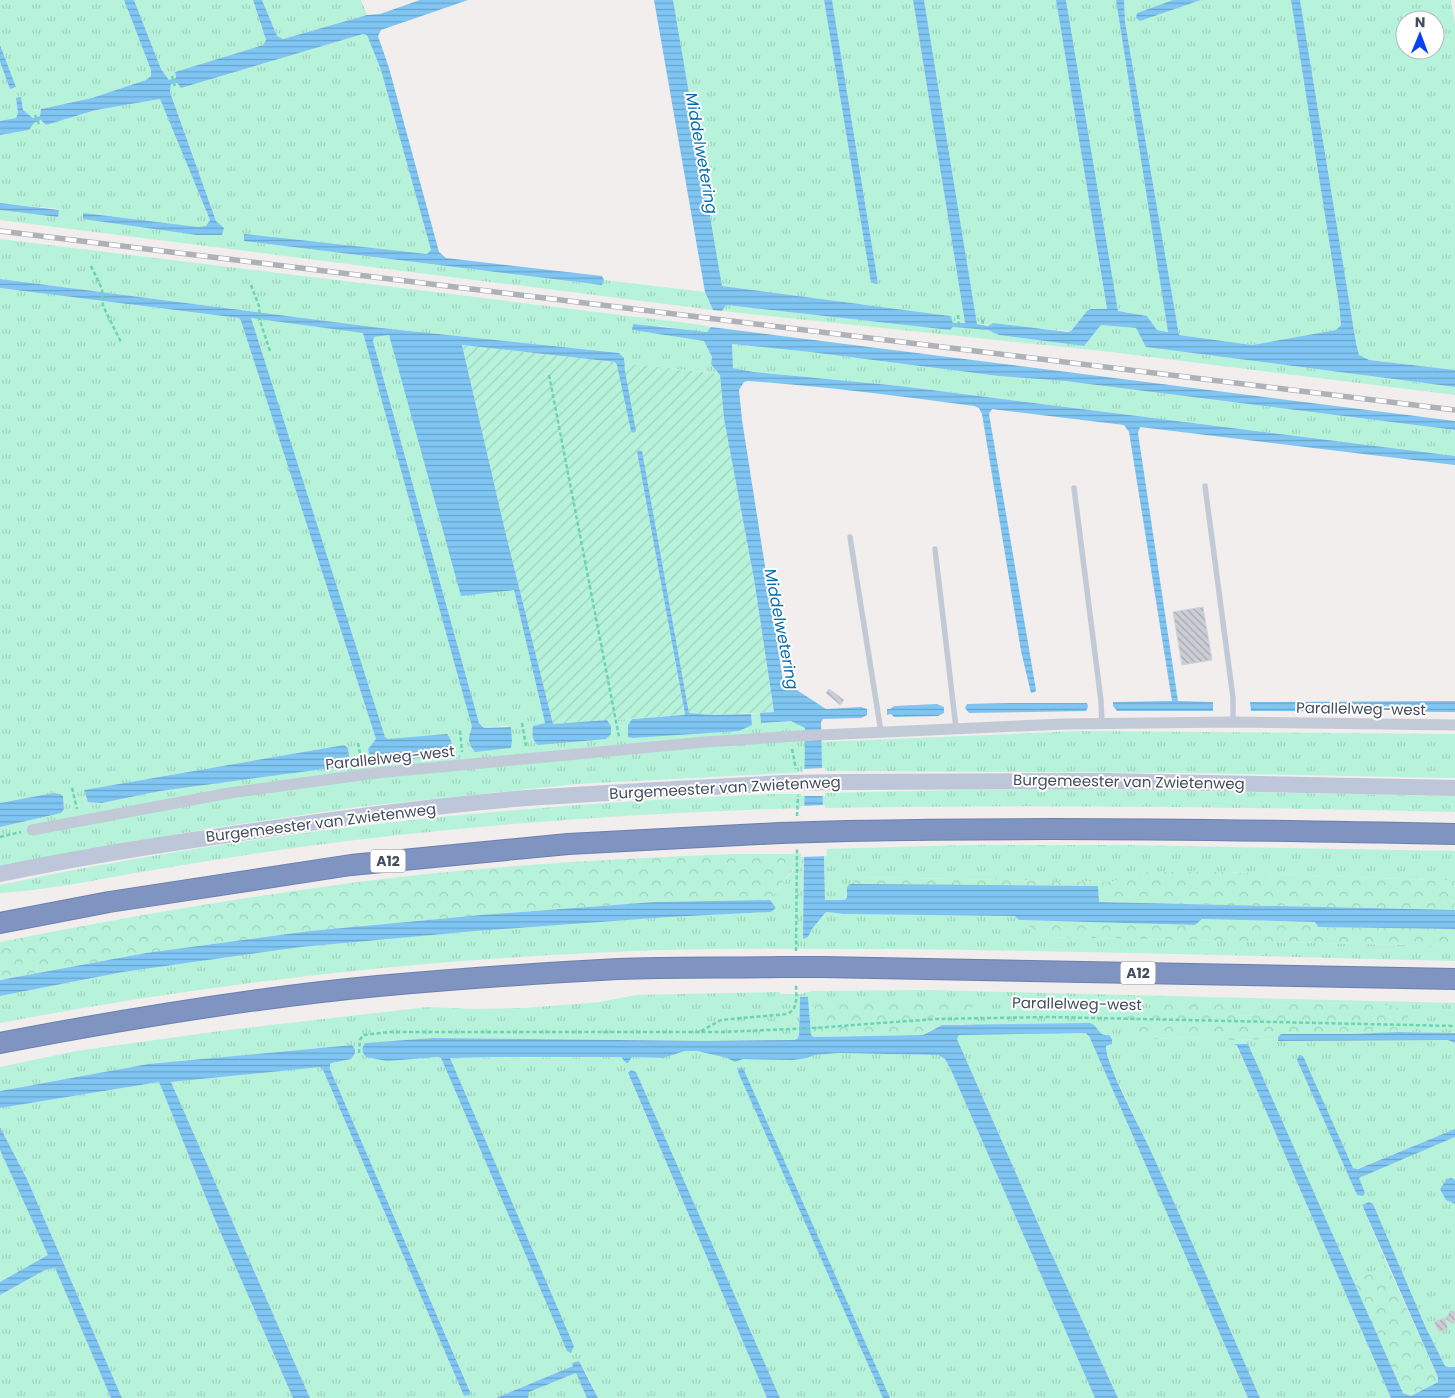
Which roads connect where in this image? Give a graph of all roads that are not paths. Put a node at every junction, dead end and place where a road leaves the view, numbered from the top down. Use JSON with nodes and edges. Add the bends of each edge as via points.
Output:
{"nodes":[{"id":1,"x":1206,"y":486,"type":"dead end"},
{"id":2,"x":1074,"y":488,"type":"dead end"},
{"id":3,"x":850,"y":537,"type":"dead end"},
{"id":4,"x":935,"y":549,"type":"dead end"},
{"id":5,"x":1233,"y":722,"type":"junction"},
{"id":6,"x":1102,"y":724,"type":"junction"},
{"id":7,"x":1455,"y":725,"type":"edge"},
{"id":8,"x":956,"y":728,"type":"junction"},
{"id":9,"x":881,"y":732,"type":"junction"},
{"id":10,"x":1455,"y":788,"type":"edge"},
{"id":11,"x":32,"y":830,"type":"road end"},
{"id":12,"x":1455,"y":834,"type":"edge"},
{"id":13,"x":0,"y":874,"type":"edge"},
{"id":14,"x":0,"y":923,"type":"edge"},
{"id":15,"x":1455,"y":979,"type":"edge"},
{"id":16,"x":0,"y":1042,"type":"edge"}],
"edges":[{"from":1,"to":5,"type":"lane","via":[[1233,698]]},
{"from":2,"to":6,"type":"lane"},
{"from":3,"to":9,"type":"lane"},
{"from":4,"to":8,"type":"lane"},
{"from":5,"to":6,"type":"street","name":"Parallelweg-west"},
{"from":5,"to":7,"type":"street","name":"Parallelweg-west"},
{"from":6,"to":8,"type":"street","name":"Parallelweg-west"},
{"from":8,"to":9,"type":"street","name":"Parallelweg-west"},
{"from":9,"to":11,"type":"street","name":"Parallelweg-west","via":[[621,749],[364,774],[229,793]]},
{"from":10,"to":13,"type":"main road","name":"Burgemeester van Zwietenweg","bridge":true,"via":[[1106,781],[845,782],[534,798],[280,827]]},
{"from":12,"to":14,"type":"highway","number":"A12","bridge":true,"via":[[993,828],[780,833],[568,844],[351,864],[109,902]]},
{"from":15,"to":16,"type":"highway","number":"A12","bridge":true,"via":[[822,967],[619,969],[377,986],[97,1024]]}]}
